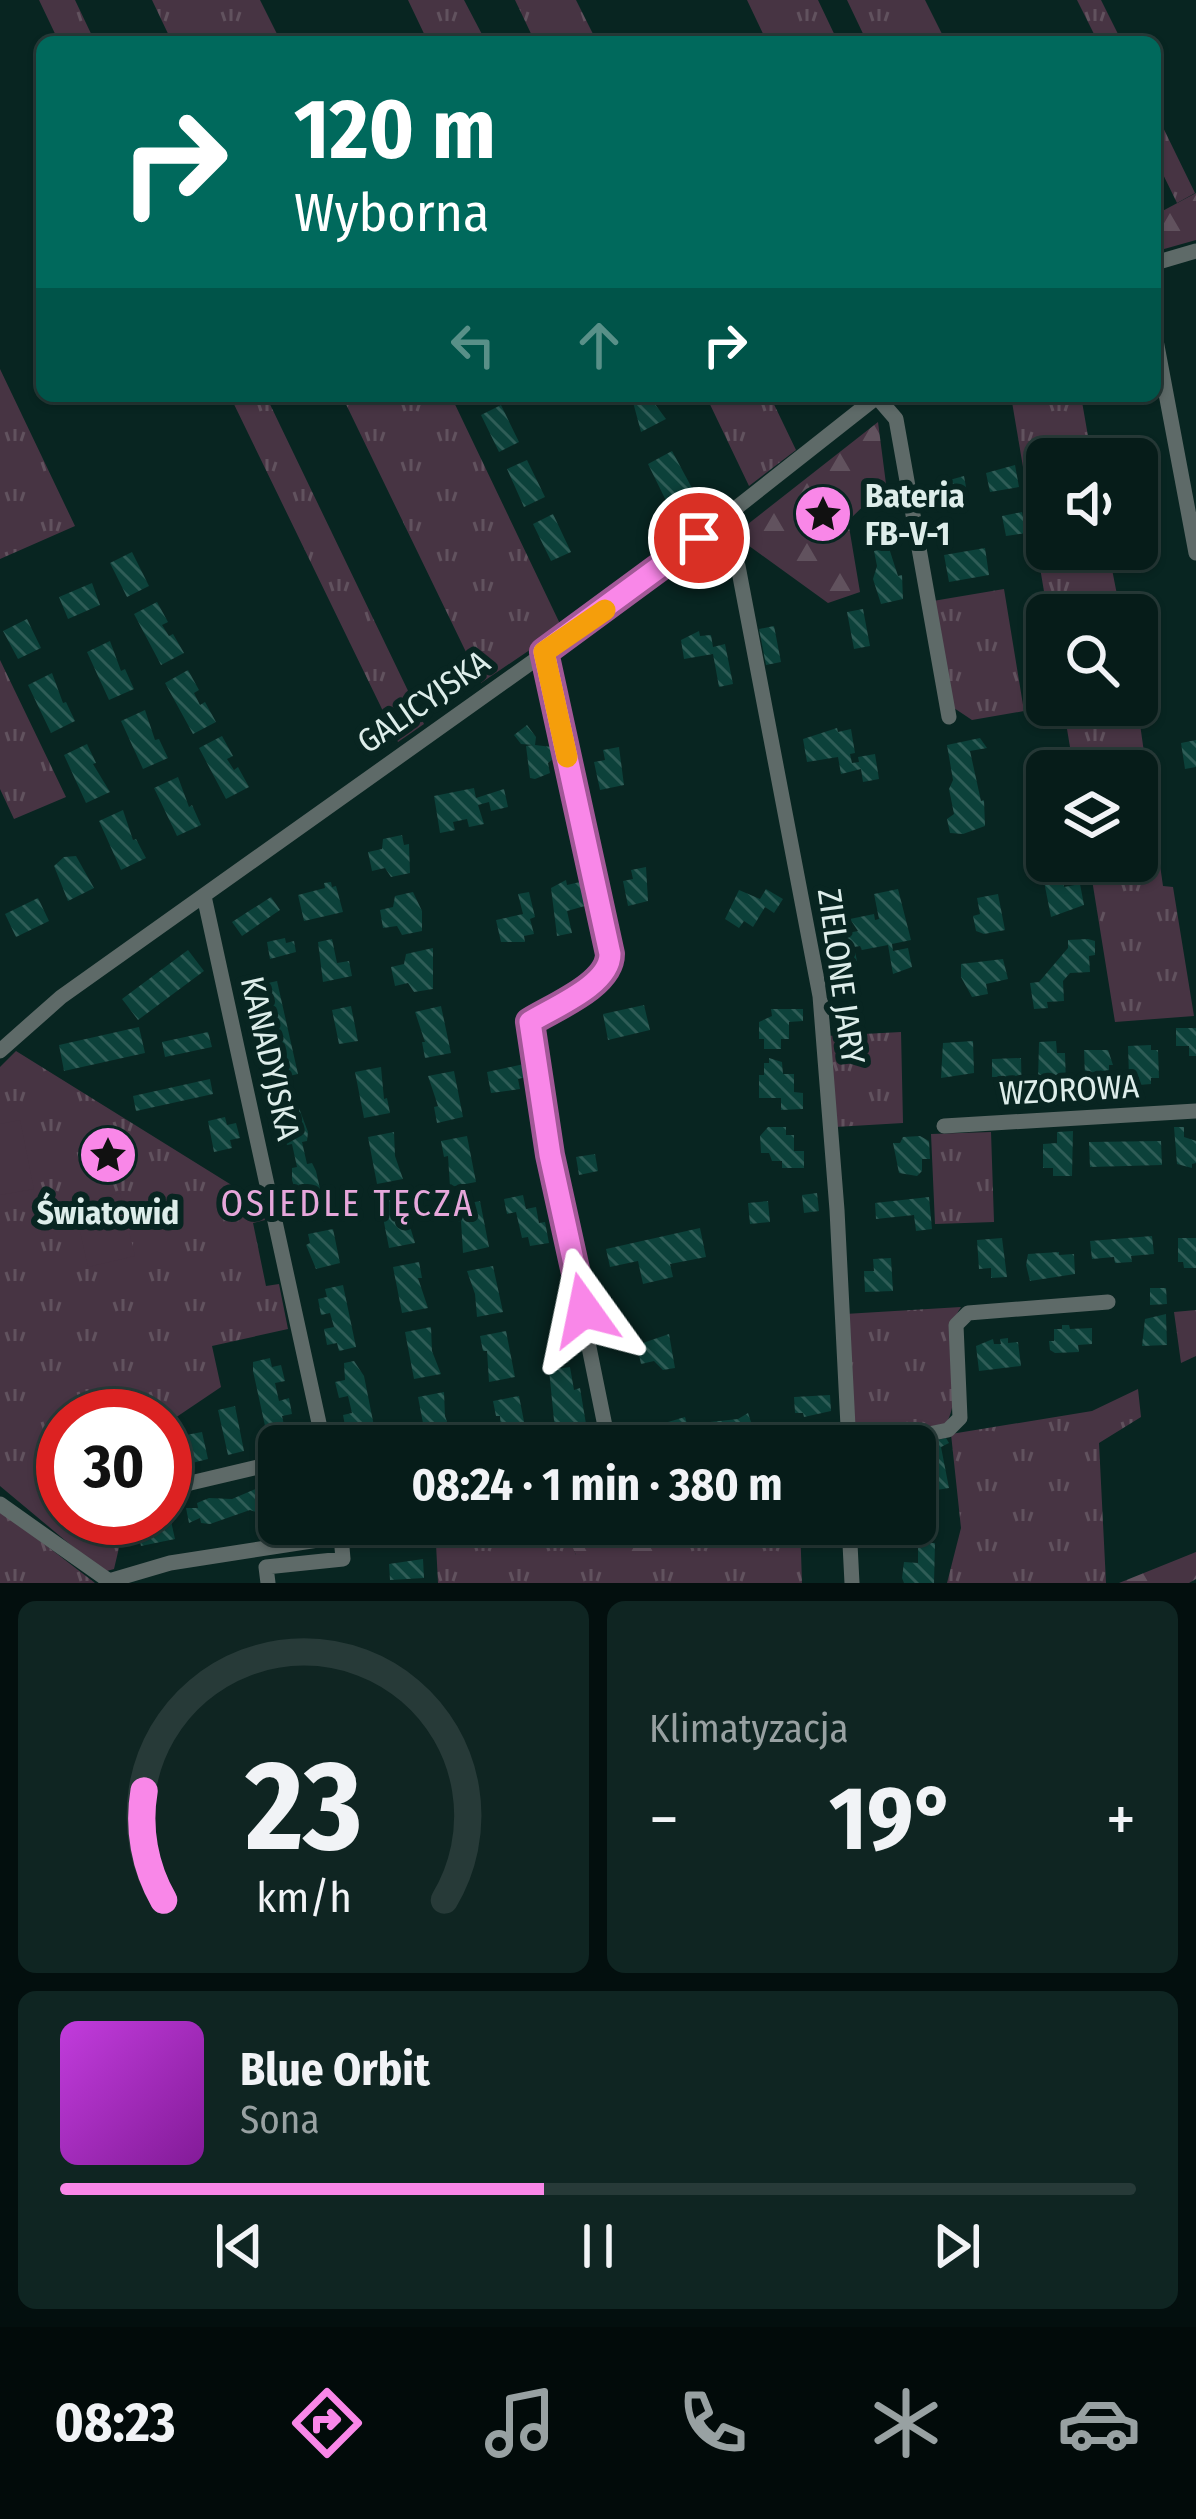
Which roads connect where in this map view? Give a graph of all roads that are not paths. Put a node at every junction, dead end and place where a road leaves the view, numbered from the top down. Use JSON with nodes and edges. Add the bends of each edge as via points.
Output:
{"nodes":[{"id":1,"x":1196,"y":250,"type":"edge"},
{"id":2,"x":1161,"y":261,"type":"edge"},
{"id":3,"x":1161,"y":367,"type":"edge"},
{"id":4,"x":869,"y":402,"type":"edge"},
{"id":5,"x":882,"y":402,"type":"edge"},
{"id":6,"x":718,"y":523,"type":"junction"},
{"id":7,"x":1196,"y":553,"type":"edge"},
{"id":8,"x":544,"y":652,"type":"junction"},
{"id":9,"x":949,"y":717,"type":"dead end"},
{"id":10,"x":204,"y":896,"type":"junction"},
{"id":11,"x":0,"y":1051,"type":"edge"},
{"id":12,"x":1196,"y":1111,"type":"edge"},
{"id":13,"x":944,"y":1126,"type":"dead end"},
{"id":14,"x":1108,"y":1302,"type":"dead end"},
{"id":15,"x":319,"y":1425,"type":"edge"},
{"id":16,"x":605,"y":1425,"type":"edge"},
{"id":17,"x":848,"y":1425,"type":"edge"},
{"id":18,"x":936,"y":1433,"type":"edge"},
{"id":19,"x":258,"y":1467,"type":"edge"},
{"id":20,"x":192,"y":1483,"type":"edge"},
{"id":21,"x":0,"y":1504,"type":"edge"},
{"id":22,"x":286,"y":1545,"type":"edge"},
{"id":23,"x":342,"y":1545,"type":"edge"},
{"id":24,"x":850,"y":1545,"type":"edge"},
{"id":25,"x":268,"y":1583,"type":"edge"},
{"id":26,"x":852,"y":1583,"type":"edge"}],
"edges":[{"from":1,"to":2,"type":"street"},
{"from":3,"to":7,"type":"street"},
{"from":4,"to":6,"type":"street","name":"GALICYJSKA"},
{"from":5,"to":9,"type":"street","via":[[896,419]]},
{"from":6,"to":8,"type":"street","name":"GALICYJSKA"},
{"from":6,"to":17,"type":"street","name":"ZIELONE JARY","via":[[738,566],[820,996]]},
{"from":8,"to":10,"type":"street","name":"GALICYJSKA"},
{"from":8,"to":16,"type":"street","via":[[611,963],[530,1022]]},
{"from":10,"to":11,"type":"street","name":"GALICYJSKA","via":[[61,997]]},
{"from":10,"to":15,"type":"street","name":"KANADYJSKA"},
{"from":12,"to":13,"type":"street","name":"WZOROWA"},
{"from":14,"to":18,"type":"street","via":[[968,1313],[956,1325],[960,1418]]},
{"from":19,"to":20,"type":"street"},
{"from":21,"to":22,"type":"street","via":[[109,1581]]},
{"from":23,"to":25,"type":"street","via":[[343,1558],[266,1567]]},
{"from":24,"to":26,"type":"street"}]}
